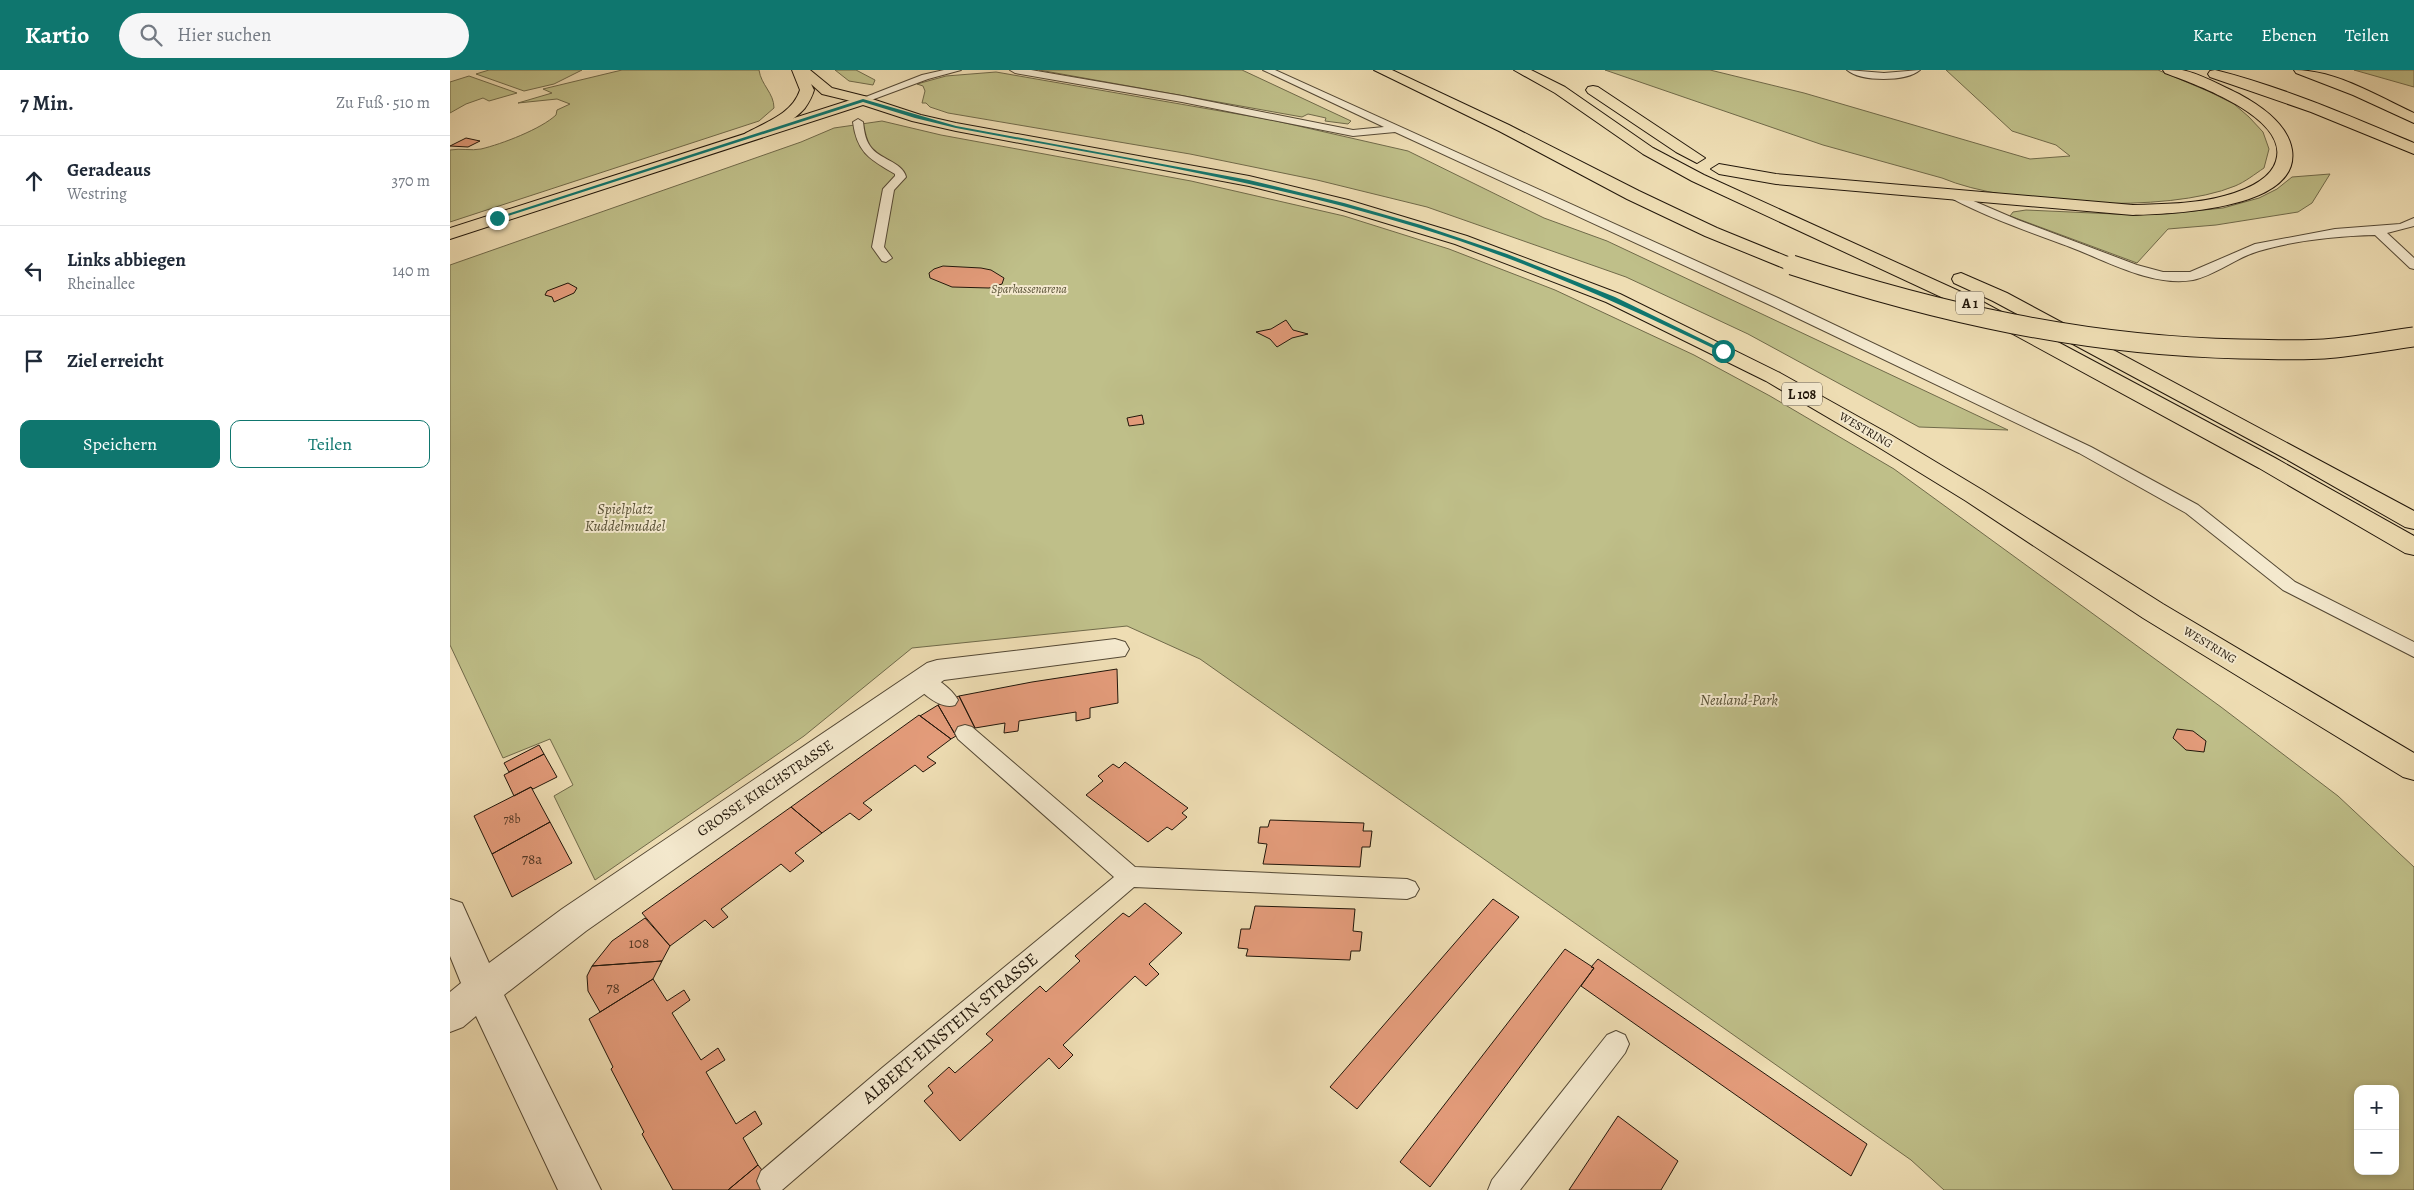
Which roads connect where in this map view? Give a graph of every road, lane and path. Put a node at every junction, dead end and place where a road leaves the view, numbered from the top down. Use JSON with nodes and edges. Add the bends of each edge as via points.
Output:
{"nodes":[{"id":1,"x":800,"y":70,"type":"edge"},
{"id":2,"x":824,"y":70,"type":"edge"},
{"id":3,"x":949,"y":70,"type":"edge"},
{"id":4,"x":1015,"y":70,"type":"edge"},
{"id":5,"x":1268,"y":70,"type":"edge"},
{"id":6,"x":1381,"y":70,"type":"edge"},
{"id":7,"x":1521,"y":70,"type":"edge"},
{"id":8,"x":1554,"y":70,"type":"edge"},
{"id":9,"x":1852,"y":70,"type":"edge"},
{"id":10,"x":1915,"y":70,"type":"edge"},
{"id":11,"x":2170,"y":70,"type":"edge"},
{"id":12,"x":2199,"y":70,"type":"edge"},
{"id":13,"x":2301,"y":70,"type":"edge"},
{"id":14,"x":863,"y":100,"type":"junction"},
{"id":15,"x":2414,"y":119,"type":"edge"},
{"id":16,"x":858,"y":122,"type":"dead end"},
{"id":17,"x":1395,"y":129,"type":"junction"},
{"id":18,"x":750,"y":136,"type":"junction"},
{"id":19,"x":2414,"y":149,"type":"edge"},
{"id":20,"x":1719,"y":169,"type":"junction"},
{"id":21,"x":1955,"y":196,"type":"junction"},
{"id":22,"x":2414,"y":222,"type":"edge"},
{"id":23,"x":2378,"y":231,"type":"junction"},
{"id":24,"x":450,"y":234,"type":"edge"},
{"id":25,"x":886,"y":258,"type":"dead end"},
{"id":26,"x":2414,"y":265,"type":"edge"},
{"id":27,"x":2414,"y":337,"type":"edge"},
{"id":28,"x":2414,"y":521,"type":"edge"},
{"id":29,"x":2414,"y":547,"type":"edge"},
{"id":30,"x":1114,"y":649,"type":"dead end"},
{"id":31,"x":2414,"y":650,"type":"edge"},
{"id":32,"x":923,"y":680,"type":"junction"},
{"id":33,"x":948,"y":700,"type":"dead end"},
{"id":34,"x":965,"y":733,"type":"dead end"},
{"id":35,"x":2414,"y":768,"type":"edge"},
{"id":36,"x":1130,"y":877,"type":"junction"},
{"id":37,"x":1407,"y":889,"type":"dead end"},
{"id":38,"x":450,"y":914,"type":"edge"},
{"id":39,"x":482,"y":989,"type":"junction"},
{"id":40,"x":450,"y":1014,"type":"edge"},
{"id":41,"x":1616,"y":1044,"type":"dead end"},
{"id":42,"x":771,"y":1181,"type":"dead end"},
{"id":43,"x":580,"y":1190,"type":"edge"},
{"id":44,"x":1502,"y":1190,"type":"edge"}],
"edges":[{"from":1,"to":14,"type":"main road","via":[[827,91]]},
{"from":1,"to":18,"type":"main road","via":[[807,90],[802,102],[778,122]]},
{"from":2,"to":14,"type":"main road","via":[[838,84]]},
{"from":3,"to":14,"type":"lane"},
{"from":4,"to":17,"type":"lane","via":[[1353,133]]},
{"from":5,"to":17,"type":"lane"},
{"from":6,"to":27,"type":"main road","bridge":true,"via":[[1677,216],[1792,265],[1912,303],[1976,318],[2137,344],[2198,349],[2323,349]]},
{"from":7,"to":29,"type":"main road","number":"A 1","via":[[1560,90],[1648,151],[1698,178],[1974,305],[2259,458]]},
{"from":8,"to":20,"type":"main road","number":"A 1","via":[[1587,85],[1681,149]]},
{"from":9,"to":10,"type":"lane","via":[[1886,76],[1900,76]]},
{"from":11,"to":21,"type":"main road","via":[[2232,96],[2273,126],[2285,150],[2284,164],[2274,178],[2262,187],[2215,204],[2166,210],[2087,208]]},
{"from":12,"to":19,"type":"main road","via":[[2277,93],[2350,120]]},
{"from":13,"to":15,"type":"main road","via":[[2333,81]]},
{"from":14,"to":18,"type":"main road"},
{"from":14,"to":35,"type":"main road","name":"WESTRING","number":"L 108","via":[[956,127],[1249,181],[1342,204],[1478,246],[1613,298],[1756,368],[1883,440],[2153,611]]},
{"from":16,"to":25,"type":"lane","via":[[860,139],[866,150],[872,157],[900,172],[901,177],[889,189],[878,247]]},
{"from":17,"to":31,"type":"lane","via":[[1816,321],[2085,450],[2192,509],[2289,586]]},
{"from":18,"to":24,"type":"main road"},
{"from":20,"to":21,"type":"main road","via":[[1776,179]]},
{"from":20,"to":28,"type":"main road","number":"A 1","via":[[2000,297]]},
{"from":21,"to":23,"type":"lane","via":[[1982,210],[2135,267],[2176,277],[2192,276],[2255,248],[2335,232]]},
{"from":22,"to":23,"type":"lane"},
{"from":23,"to":26,"type":"lane"},
{"from":30,"to":32,"type":"street","name":"GROSSE KIRCHSTRASSE","via":[[937,670]]},
{"from":32,"to":33,"type":"lane"},
{"from":32,"to":39,"type":"street","name":"GROSSE KIRCHSTRASSE","via":[[574,920]]},
{"from":34,"to":36,"type":"lane"},
{"from":36,"to":37,"type":"lane"},
{"from":36,"to":42,"type":"lane","name":"ALBERT-EINSTEIN-STRASSE"},
{"from":38,"to":39,"type":"street"},
{"from":39,"to":40,"type":"street","name":"GROSSE KIRCHSTRASSE"},
{"from":39,"to":43,"type":"street"},
{"from":41,"to":44,"type":"lane"}]}
